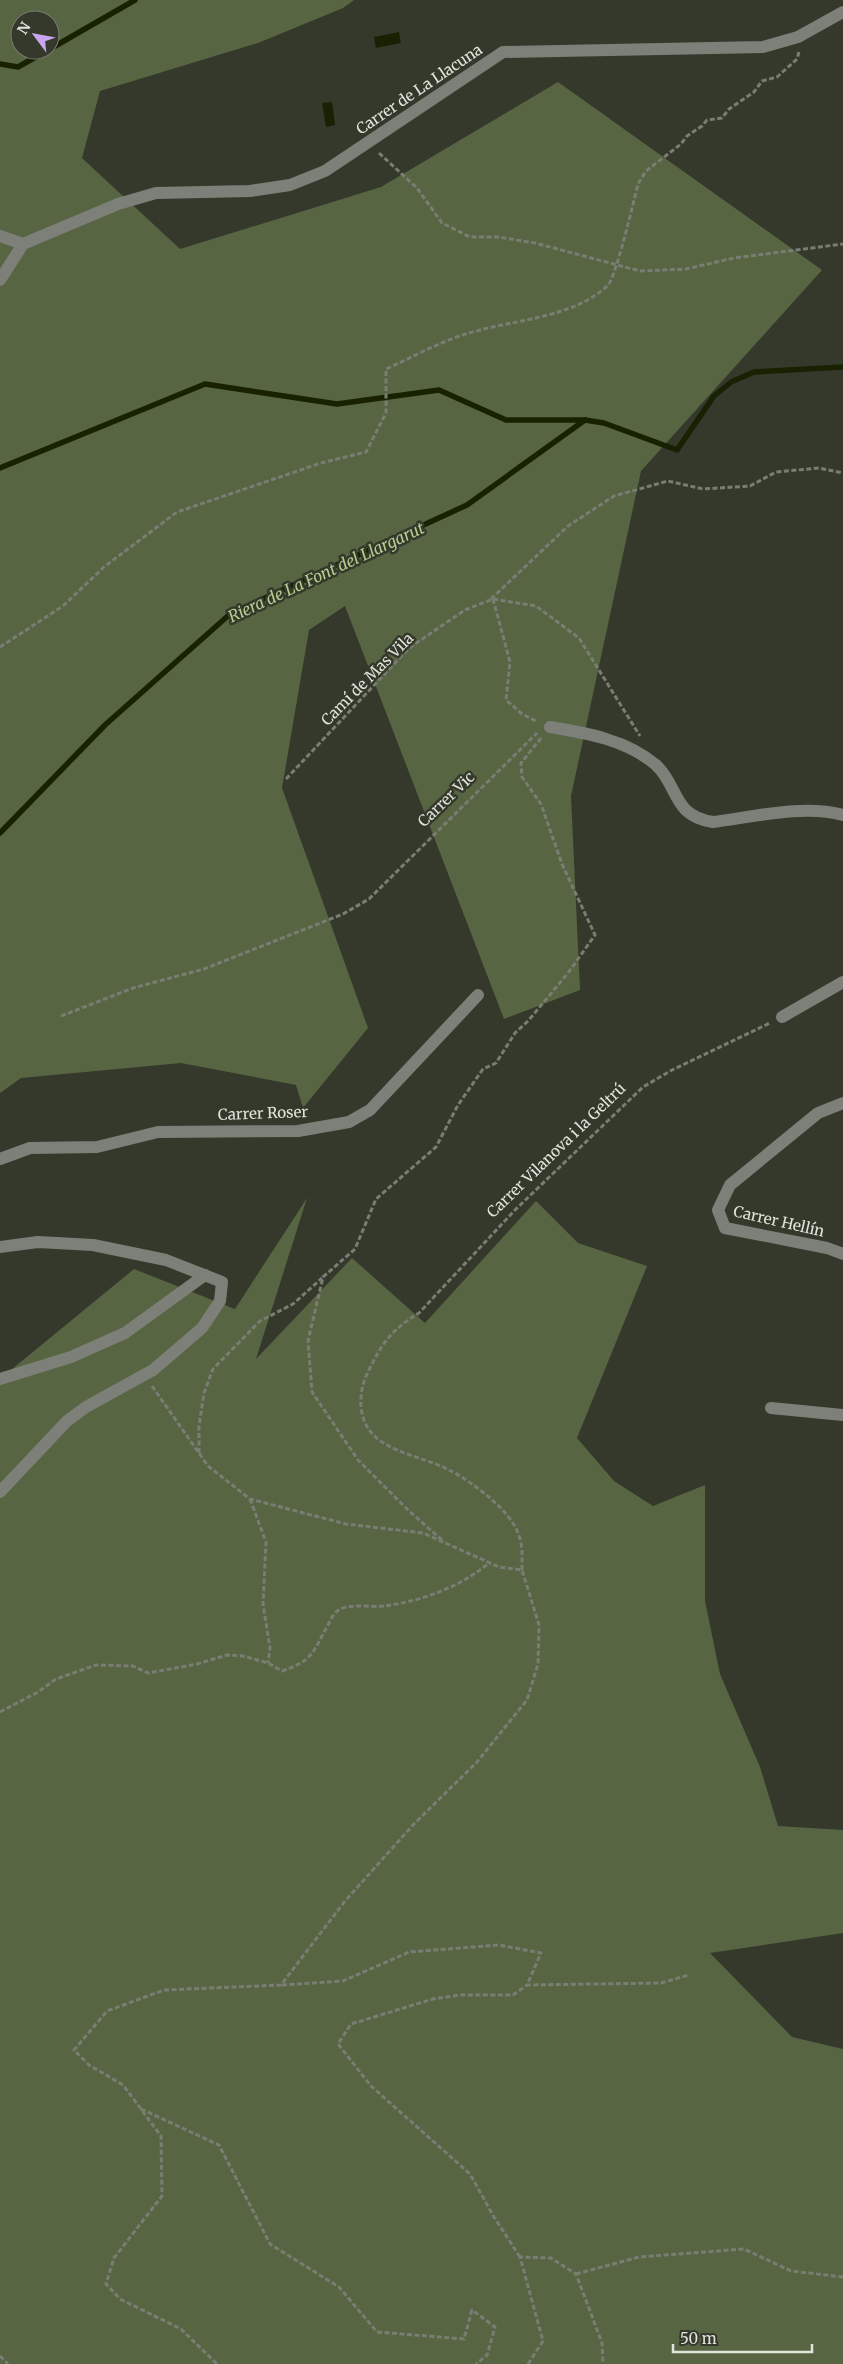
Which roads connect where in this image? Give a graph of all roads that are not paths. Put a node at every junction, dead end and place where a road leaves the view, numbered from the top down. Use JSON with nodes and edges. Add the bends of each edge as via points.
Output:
{"nodes":[{"id":1,"x":843,"y":12,"type":"edge"},
{"id":2,"x":0,"y":236,"type":"edge"},
{"id":3,"x":23,"y":244,"type":"junction"},
{"id":4,"x":0,"y":280,"type":"edge"},
{"id":5,"x":550,"y":727,"type":"road end"},
{"id":6,"x":843,"y":815,"type":"edge"},
{"id":7,"x":843,"y":982,"type":"edge"},
{"id":8,"x":478,"y":995,"type":"dead end"},
{"id":9,"x":782,"y":1017,"type":"road end"},
{"id":10,"x":843,"y":1103,"type":"edge"},
{"id":11,"x":0,"y":1159,"type":"edge"},
{"id":12,"x":0,"y":1248,"type":"edge"},
{"id":13,"x":843,"y":1254,"type":"edge"},
{"id":14,"x":205,"y":1275,"type":"junction"},
{"id":15,"x":0,"y":1379,"type":"edge"},
{"id":16,"x":771,"y":1408,"type":"dead end"},
{"id":17,"x":843,"y":1414,"type":"edge"},
{"id":18,"x":0,"y":1492,"type":"edge"}],
"edges":[{"from":1,"to":3,"type":"street","name":"Carrer de La Llacuna","via":[[798,37],[763,47],[504,52],[325,171],[290,185],[250,191],[156,193],[118,204]]},
{"from":2,"to":3,"type":"street"},
{"from":3,"to":4,"type":"street"},
{"from":5,"to":6,"type":"street","via":[[594,735],[639,752],[658,767],[683,808],[702,820],[713,822],[808,810]]},
{"from":7,"to":9,"type":"street"},
{"from":8,"to":11,"type":"street","name":"Carrer Roser","via":[[370,1110],[349,1122],[298,1131],[158,1132],[97,1147],[30,1148]]},
{"from":10,"to":13,"type":"street","name":"Carrer Hellín","via":[[818,1112],[730,1186],[718,1210],[725,1228]]},
{"from":12,"to":14,"type":"street","via":[[38,1242],[93,1245],[166,1260]]},
{"from":14,"to":15,"type":"street","via":[[125,1333],[72,1357]]},
{"from":14,"to":18,"type":"street","via":[[222,1282],[220,1301],[202,1328],[153,1370],[86,1406],[67,1421]]},
{"from":16,"to":17,"type":"street"}]}
